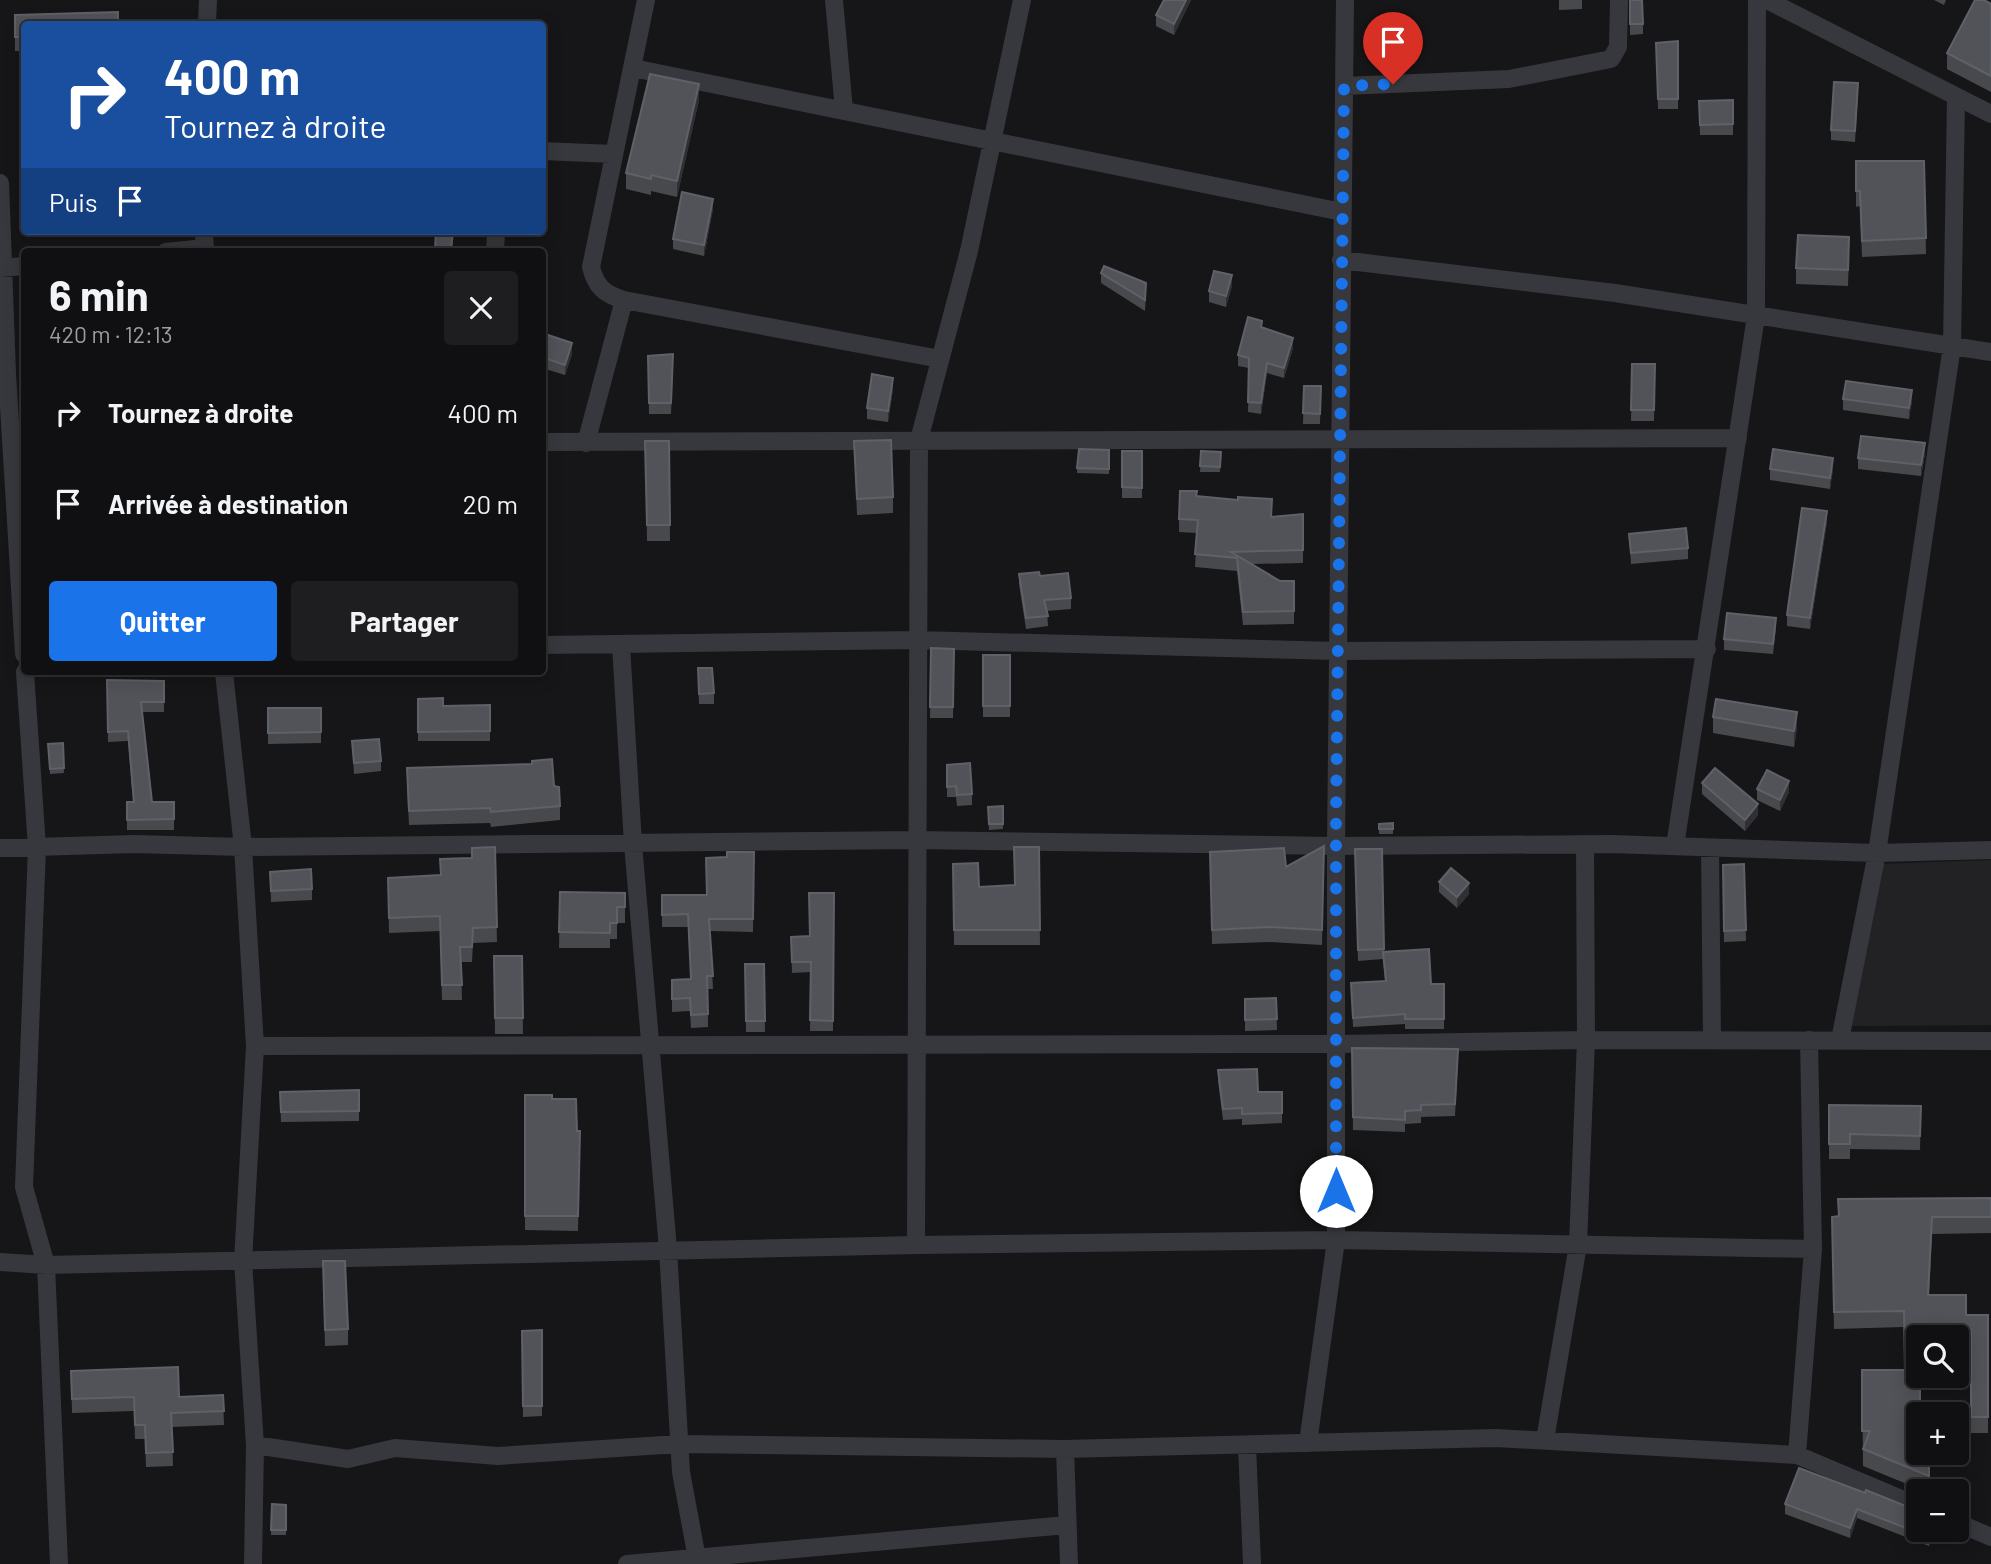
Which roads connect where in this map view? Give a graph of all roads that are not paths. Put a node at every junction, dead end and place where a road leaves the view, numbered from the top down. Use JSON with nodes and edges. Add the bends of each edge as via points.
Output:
{"nodes":[{"id":1,"x":208,"y":0,"type":"edge"},
{"id":2,"x":646,"y":0,"type":"edge"},
{"id":3,"x":834,"y":0,"type":"edge"},
{"id":4,"x":1023,"y":0,"type":"edge"},
{"id":5,"x":1345,"y":0,"type":"edge"},
{"id":6,"x":1619,"y":0,"type":"edge"},
{"id":7,"x":1757,"y":0,"type":"edge"},
{"id":8,"x":1766,"y":0,"type":"edge"},
{"id":9,"x":207,"y":21,"type":"edge"},
{"id":10,"x":633,"y":68,"type":"junction"},
{"id":11,"x":1344,"y":86,"type":"junction"},
{"id":12,"x":1956,"y":97,"type":"junction"},
{"id":13,"x":844,"y":110,"type":"junction"},
{"id":14,"x":1991,"y":114,"type":"edge"},
{"id":15,"x":992,"y":140,"type":"junction"},
{"id":16,"x":546,"y":151,"type":"edge"},
{"id":17,"x":613,"y":154,"type":"junction"},
{"id":18,"x":0,"y":183,"type":"edge"},
{"id":19,"x":1342,"y":212,"type":"junction"},
{"id":20,"x":205,"y":244,"type":"edge"},
{"id":21,"x":186,"y":248,"type":"edge"},
{"id":22,"x":1341,"y":260,"type":"junction"},
{"id":23,"x":21,"y":266,"type":"edge"},
{"id":24,"x":2,"y":268,"type":"edge"},
{"id":25,"x":624,"y":300,"type":"junction"},
{"id":26,"x":1756,"y":316,"type":"junction"},
{"id":27,"x":1952,"y":346,"type":"junction"},
{"id":28,"x":1991,"y":352,"type":"edge"},
{"id":29,"x":940,"y":359,"type":"junction"},
{"id":30,"x":1738,"y":438,"type":"junction"},
{"id":31,"x":919,"y":440,"type":"junction"},
{"id":32,"x":1340,"y":440,"type":"junction"},
{"id":33,"x":546,"y":443,"type":"edge"},
{"id":34,"x":586,"y":443,"type":"junction"},
{"id":35,"x":12,"y":452,"type":"edge"},
{"id":36,"x":21,"y":604,"type":"edge"},
{"id":37,"x":917,"y":640,"type":"junction"},
{"id":38,"x":546,"y":645,"type":"edge"},
{"id":39,"x":621,"y":645,"type":"junction"},
{"id":40,"x":1707,"y":649,"type":"junction"},
{"id":41,"x":1337,"y":651,"type":"junction"},
{"id":42,"x":25,"y":675,"type":"edge"},
{"id":43,"x":224,"y":675,"type":"edge"},
{"id":44,"x":916,"y":840,"type":"junction"},
{"id":45,"x":633,"y":844,"type":"junction"},
{"id":46,"x":1585,"y":844,"type":"junction"},
{"id":47,"x":1336,"y":846,"type":"junction"},
{"id":48,"x":1675,"y":846,"type":"junction"},
{"id":49,"x":37,"y":847,"type":"junction"},
{"id":50,"x":0,"y":848,"type":"edge"},
{"id":51,"x":243,"y":848,"type":"junction"},
{"id":52,"x":1710,"y":848,"type":"junction"},
{"id":53,"x":1991,"y":850,"type":"edge"},
{"id":54,"x":1877,"y":853,"type":"junction"},
{"id":55,"x":1587,"y":1040,"type":"junction"},
{"id":56,"x":1712,"y":1040,"type":"junction"},
{"id":57,"x":1809,"y":1040,"type":"junction"},
{"id":58,"x":1840,"y":1040,"type":"junction"},
{"id":59,"x":1991,"y":1041,"type":"edge"},
{"id":60,"x":650,"y":1044,"type":"junction"},
{"id":61,"x":1336,"y":1044,"type":"junction"},
{"id":62,"x":255,"y":1045,"type":"junction"},
{"id":63,"x":915,"y":1045,"type":"junction"},
{"id":64,"x":1336,"y":1240,"type":"junction"},
{"id":65,"x":916,"y":1245,"type":"junction"},
{"id":66,"x":1578,"y":1245,"type":"junction"},
{"id":67,"x":668,"y":1249,"type":"junction"},
{"id":68,"x":1813,"y":1249,"type":"junction"},
{"id":69,"x":243,"y":1261,"type":"junction"},
{"id":70,"x":0,"y":1262,"type":"edge"},
{"id":71,"x":46,"y":1265,"type":"junction"},
{"id":72,"x":1545,"y":1440,"type":"junction"},
{"id":73,"x":1308,"y":1443,"type":"junction"},
{"id":74,"x":678,"y":1444,"type":"junction"},
{"id":75,"x":255,"y":1445,"type":"junction"},
{"id":76,"x":1247,"y":1446,"type":"junction"},
{"id":77,"x":1065,"y":1449,"type":"junction"},
{"id":78,"x":1797,"y":1455,"type":"junction"},
{"id":79,"x":1906,"y":1501,"type":"edge"},
{"id":80,"x":1067,"y":1525,"type":"junction"},
{"id":81,"x":1969,"y":1528,"type":"edge"},
{"id":82,"x":1991,"y":1537,"type":"edge"},
{"id":83,"x":697,"y":1560,"type":"edge"},
{"id":84,"x":60,"y":1564,"type":"edge"},
{"id":85,"x":253,"y":1564,"type":"edge"},
{"id":86,"x":627,"y":1564,"type":"edge"},
{"id":87,"x":1069,"y":1564,"type":"edge"},
{"id":88,"x":1252,"y":1564,"type":"edge"}],
"edges":[{"from":1,"to":9,"type":"street"},
{"from":2,"to":10,"type":"street"},
{"from":3,"to":13,"type":"street"},
{"from":4,"to":15,"type":"street"},
{"from":5,"to":11,"type":"street"},
{"from":6,"to":11,"type":"street","via":[[1618,47],[1611,59],[1509,79]]},
{"from":7,"to":26,"type":"street"},
{"from":8,"to":12,"type":"street"},
{"from":10,"to":13,"type":"street"},
{"from":10,"to":17,"type":"street"},
{"from":11,"to":19,"type":"street"},
{"from":12,"to":14,"type":"street"},
{"from":12,"to":27,"type":"street"},
{"from":13,"to":15,"type":"street"},
{"from":15,"to":19,"type":"street"},
{"from":15,"to":29,"type":"street"},
{"from":16,"to":17,"type":"street"},
{"from":17,"to":25,"type":"street","via":[[591,267],[595,284]]},
{"from":18,"to":24,"type":"street"},
{"from":19,"to":22,"type":"street"},
{"from":20,"to":21,"type":"street"},
{"from":22,"to":26,"type":"street","via":[[1615,293]]},
{"from":22,"to":32,"type":"street"},
{"from":23,"to":24,"type":"street"},
{"from":24,"to":35,"type":"street"},
{"from":25,"to":29,"type":"street"},
{"from":25,"to":34,"type":"street"},
{"from":26,"to":27,"type":"street"},
{"from":26,"to":30,"type":"street"},
{"from":27,"to":28,"type":"street"},
{"from":27,"to":54,"type":"street"},
{"from":29,"to":31,"type":"street"},
{"from":30,"to":32,"type":"street"},
{"from":30,"to":40,"type":"street"},
{"from":31,"to":32,"type":"street"},
{"from":31,"to":34,"type":"street"},
{"from":31,"to":37,"type":"street"},
{"from":32,"to":41,"type":"street"},
{"from":33,"to":34,"type":"street"},
{"from":35,"to":36,"type":"street"},
{"from":37,"to":39,"type":"street"},
{"from":37,"to":41,"type":"street"},
{"from":37,"to":44,"type":"street"},
{"from":38,"to":39,"type":"street"},
{"from":39,"to":45,"type":"street"},
{"from":40,"to":41,"type":"street"},
{"from":40,"to":48,"type":"street"},
{"from":41,"to":47,"type":"street"},
{"from":42,"to":49,"type":"street"},
{"from":43,"to":51,"type":"street"},
{"from":44,"to":45,"type":"street"},
{"from":44,"to":47,"type":"street"},
{"from":44,"to":63,"type":"street"},
{"from":45,"to":51,"type":"street"},
{"from":45,"to":60,"type":"street"},
{"from":46,"to":47,"type":"street"},
{"from":46,"to":48,"type":"street"},
{"from":46,"to":55,"type":"street"},
{"from":47,"to":61,"type":"street"},
{"from":48,"to":52,"type":"street"},
{"from":49,"to":50,"type":"street"},
{"from":49,"to":51,"type":"street"},
{"from":49,"to":71,"type":"street","via":[[24,1187]]},
{"from":51,"to":62,"type":"street"},
{"from":52,"to":54,"type":"street"},
{"from":52,"to":56,"type":"street"},
{"from":53,"to":54,"type":"street"},
{"from":54,"to":58,"type":"street"},
{"from":55,"to":56,"type":"street"},
{"from":55,"to":61,"type":"street"},
{"from":55,"to":66,"type":"street"},
{"from":56,"to":57,"type":"street"},
{"from":57,"to":58,"type":"street"},
{"from":57,"to":68,"type":"street"},
{"from":58,"to":59,"type":"street"},
{"from":60,"to":62,"type":"street"},
{"from":60,"to":63,"type":"street"},
{"from":60,"to":67,"type":"street"},
{"from":61,"to":63,"type":"street"},
{"from":61,"to":64,"type":"street"},
{"from":62,"to":69,"type":"street"},
{"from":63,"to":65,"type":"street"},
{"from":64,"to":65,"type":"street"},
{"from":64,"to":66,"type":"street"},
{"from":64,"to":73,"type":"street"},
{"from":65,"to":67,"type":"street"},
{"from":66,"to":68,"type":"street"},
{"from":66,"to":72,"type":"street"},
{"from":67,"to":69,"type":"street"},
{"from":67,"to":74,"type":"street"},
{"from":68,"to":78,"type":"street"},
{"from":69,"to":71,"type":"street"},
{"from":69,"to":75,"type":"street"},
{"from":70,"to":71,"type":"street"},
{"from":71,"to":84,"type":"street"},
{"from":72,"to":73,"type":"street"},
{"from":72,"to":78,"type":"street"},
{"from":73,"to":76,"type":"street"},
{"from":74,"to":75,"type":"street","via":[[498,1456],[395,1448],[348,1460]]},
{"from":74,"to":77,"type":"street"},
{"from":74,"to":83,"type":"street"},
{"from":75,"to":85,"type":"street"},
{"from":76,"to":77,"type":"street"},
{"from":76,"to":88,"type":"street"},
{"from":77,"to":80,"type":"street"},
{"from":78,"to":79,"type":"street"},
{"from":80,"to":83,"type":"street"},
{"from":80,"to":87,"type":"street"},
{"from":81,"to":82,"type":"street"},
{"from":83,"to":86,"type":"street"}]}
